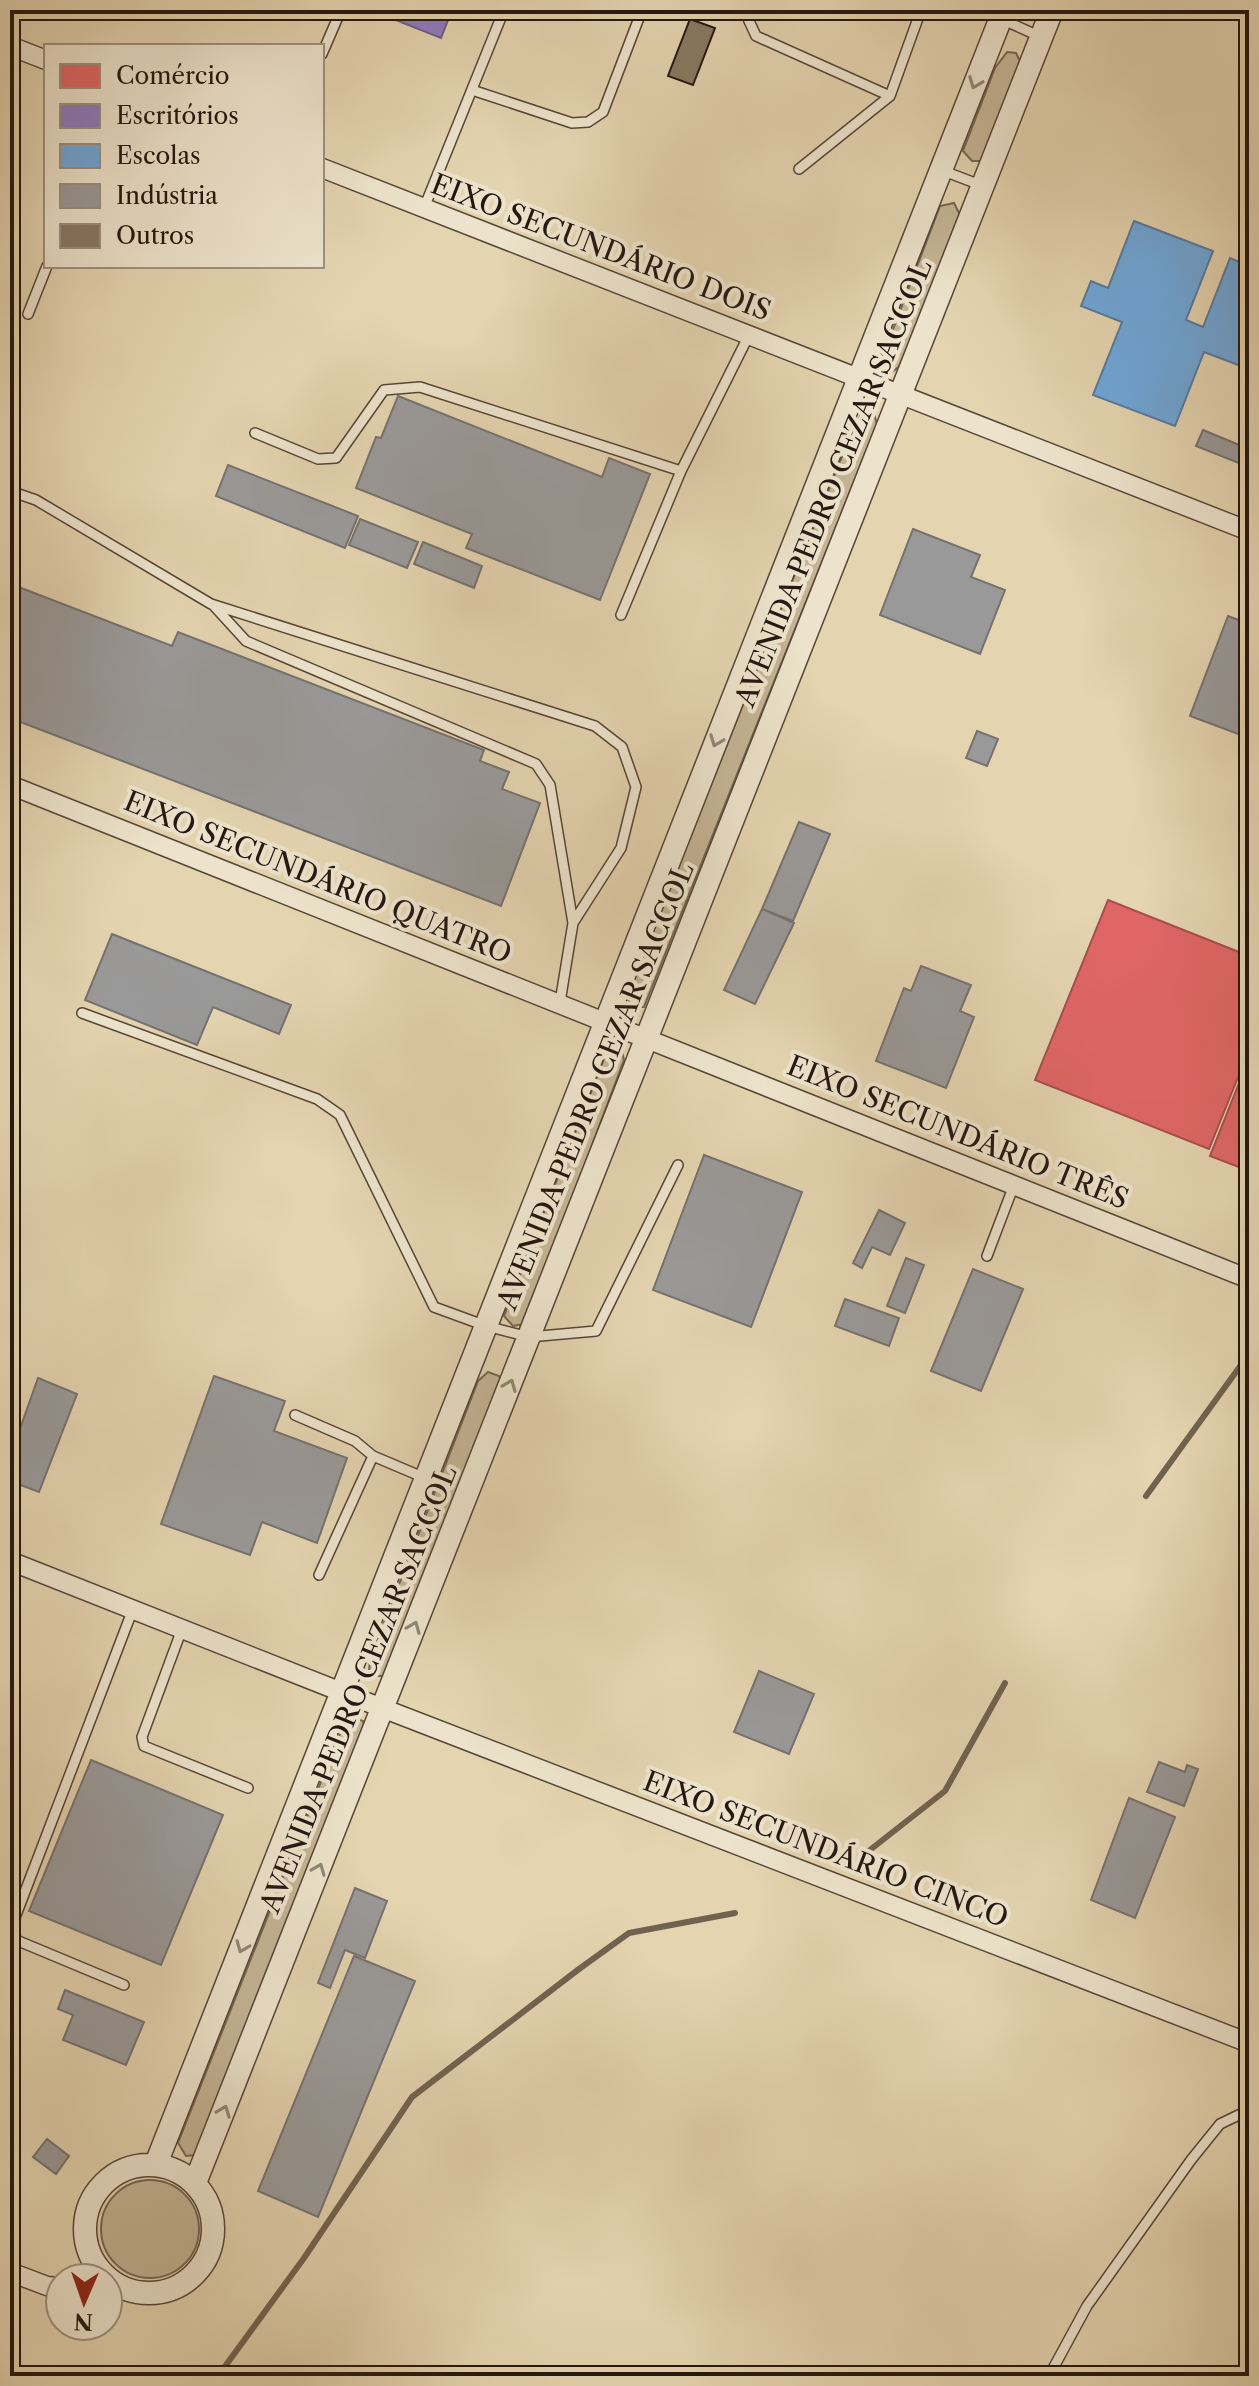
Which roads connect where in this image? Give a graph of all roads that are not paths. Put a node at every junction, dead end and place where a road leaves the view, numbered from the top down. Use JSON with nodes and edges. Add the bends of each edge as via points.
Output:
{"nodes":[{"id":1,"x":341,"y":10,"type":"edge"},
{"id":2,"x":504,"y":10,"type":"edge"},
{"id":3,"x":642,"y":10,"type":"edge"},
{"id":4,"x":744,"y":10,"type":"edge"},
{"id":5,"x":921,"y":10,"type":"edge"},
{"id":6,"x":1052,"y":10,"type":"edge"},
{"id":7,"x":995,"y":13,"type":"edge"},
{"id":8,"x":1041,"y":37,"type":"junction"},
{"id":9,"x":10,"y":46,"type":"edge"},
{"id":10,"x":324,"y":49,"type":"edge"},
{"id":11,"x":44,"y":59,"type":"edge"},
{"id":12,"x":472,"y":90,"type":"junction"},
{"id":13,"x":890,"y":96,"type":"junction"},
{"id":14,"x":324,"y":169,"type":"edge"},
{"id":15,"x":799,"y":169,"type":"dead end"},
{"id":16,"x":941,"y":170,"type":"junction"},
{"id":17,"x":983,"y":186,"type":"junction"},
{"id":18,"x":424,"y":208,"type":"junction"},
{"id":19,"x":46,"y":268,"type":"edge"},
{"id":20,"x":28,"y":314,"type":"dead end"},
{"id":21,"x":749,"y":335,"type":"junction"},
{"id":22,"x":859,"y":378,"type":"junction"},
{"id":23,"x":900,"y":394,"type":"junction"},
{"id":24,"x":255,"y":433,"type":"dead end"},
{"id":25,"x":681,"y":471,"type":"junction"},
{"id":26,"x":10,"y":491,"type":"edge"},
{"id":27,"x":1249,"y":531,"type":"edge"},
{"id":28,"x":211,"y":604,"type":"junction"},
{"id":29,"x":621,"y":615,"type":"dead end"},
{"id":30,"x":10,"y":785,"type":"edge"},
{"id":31,"x":573,"y":923,"type":"junction"},
{"id":32,"x":560,"y":1002,"type":"junction"},
{"id":33,"x":82,"y":1013,"type":"dead end"},
{"id":34,"x":606,"y":1021,"type":"junction"},
{"id":35,"x":647,"y":1037,"type":"junction"},
{"id":36,"x":678,"y":1165,"type":"dead end"},
{"id":37,"x":1014,"y":1185,"type":"junction"},
{"id":38,"x":987,"y":1256,"type":"dead end"},
{"id":39,"x":1249,"y":1279,"type":"edge"},
{"id":40,"x":486,"y":1326,"type":"junction"},
{"id":41,"x":529,"y":1337,"type":"junction"},
{"id":42,"x":295,"y":1415,"type":"dead end"},
{"id":43,"x":373,"y":1456,"type":"junction"},
{"id":44,"x":426,"y":1479,"type":"junction"},
{"id":45,"x":10,"y":1561,"type":"edge"},
{"id":46,"x":319,"y":1575,"type":"dead end"},
{"id":47,"x":133,"y":1609,"type":"junction"},
{"id":48,"x":182,"y":1629,"type":"junction"},
{"id":49,"x":342,"y":1692,"type":"junction"},
{"id":50,"x":382,"y":1708,"type":"junction"},
{"id":51,"x":248,"y":1788,"type":"dead end"},
{"id":52,"x":124,"y":1985,"type":"dead end"},
{"id":53,"x":1249,"y":2043,"type":"edge"},
{"id":54,"x":1249,"y":2110,"type":"edge"},
{"id":55,"x":156,"y":2164,"type":"junction"},
{"id":56,"x":195,"y":2183,"type":"junction"},
{"id":57,"x":94,"y":2262,"type":"edge"},
{"id":58,"x":10,"y":2272,"type":"edge"},
{"id":59,"x":44,"y":2285,"type":"edge"},
{"id":60,"x":124,"y":2287,"type":"edge"},
{"id":61,"x":1049,"y":2376,"type":"edge"}],
"edges":[{"from":1,"to":10,"type":"lane"},
{"from":2,"to":12,"type":"lane"},
{"from":3,"to":12,"type":"lane","via":[[603,112],[588,122],[572,123]]},
{"from":4,"to":13,"type":"lane","via":[[756,36]]},
{"from":5,"to":13,"type":"lane"},
{"from":6,"to":8,"type":"street","name":"AVENIDA PEDRO CEZAR SACCOL"},
{"from":7,"to":8,"type":"lane"},
{"from":7,"to":16,"type":"street","name":"AVENIDA PEDRO CEZAR SACCOL","one_way":true},
{"from":8,"to":17,"type":"street","name":"AVENIDA PEDRO CEZAR SACCOL"},
{"from":9,"to":11,"type":"street"},
{"from":12,"to":18,"type":"lane"},
{"from":13,"to":15,"type":"lane"},
{"from":14,"to":18,"type":"street","name":"EIXO SECUNDÁRIO DOIS"},
{"from":16,"to":17,"type":"lane"},
{"from":16,"to":22,"type":"street","name":"AVENIDA PEDRO CEZAR SACCOL"},
{"from":17,"to":23,"type":"street","name":"AVENIDA PEDRO CEZAR SACCOL"},
{"from":18,"to":21,"type":"street","name":"EIXO SECUNDÁRIO DOIS"},
{"from":19,"to":20,"type":"lane"},
{"from":21,"to":22,"type":"street","name":"EIXO SECUNDÁRIO DOIS"},
{"from":21,"to":25,"type":"lane"},
{"from":22,"to":23,"type":"street","name":"EIXO SECUNDÁRIO DOIS"},
{"from":22,"to":34,"type":"street","name":"AVENIDA PEDRO CEZAR SACCOL","one_way":true},
{"from":23,"to":27,"type":"street","name":"EIXO SECUNDÁRIO DOIS"},
{"from":23,"to":35,"type":"street","name":"AVENIDA PEDRO CEZAR SACCOL"},
{"from":24,"to":25,"type":"lane","via":[[318,459],[336,458],[384,390],[420,387]]},
{"from":25,"to":29,"type":"lane"},
{"from":26,"to":28,"type":"lane","via":[[36,500]]},
{"from":28,"to":31,"type":"lane","via":[[246,641],[536,764],[550,785]]},
{"from":28,"to":31,"type":"lane","via":[[595,726],[622,747],[636,787],[621,848]]},
{"from":30,"to":32,"type":"street","name":"EIXO SECUNDÁRIO QUATRO"},
{"from":31,"to":32,"type":"lane"},
{"from":32,"to":34,"type":"street","name":"EIXO SECUNDÁRIO QUATRO"},
{"from":33,"to":40,"type":"lane","via":[[317,1099],[340,1115],[434,1307]]},
{"from":34,"to":35,"type":"street","name":"EIXO SECUNDÁRIO TRÊS"},
{"from":34,"to":40,"type":"street","name":"AVENIDA PEDRO CEZAR SACCOL"},
{"from":35,"to":37,"type":"street","name":"EIXO SECUNDÁRIO TRÊS"},
{"from":35,"to":41,"type":"street","name":"AVENIDA PEDRO CEZAR SACCOL"},
{"from":36,"to":41,"type":"lane","via":[[596,1331]]},
{"from":37,"to":38,"type":"lane"},
{"from":37,"to":39,"type":"street","name":"EIXO SECUNDÁRIO TRÊS"},
{"from":40,"to":41,"type":"lane"},
{"from":40,"to":44,"type":"street","name":"AVENIDA PEDRO CEZAR SACCOL"},
{"from":50,"to":41,"type":"street","name":"AVENIDA PEDRO CEZAR SACCOL","one_way":true},
{"from":42,"to":43,"type":"lane","via":[[355,1441]]},
{"from":43,"to":44,"type":"lane"},
{"from":43,"to":46,"type":"lane"},
{"from":44,"to":49,"type":"street","name":"AVENIDA PEDRO CEZAR SACCOL"},
{"from":45,"to":47,"type":"street","name":"EIXO SECUNDÁRIO CINCO"},
{"from":47,"to":48,"type":"street","name":"EIXO SECUNDÁRIO CINCO"},
{"from":47,"to":52,"type":"lane","via":[[13,1923],[16,1940]]},
{"from":48,"to":49,"type":"street","name":"EIXO SECUNDÁRIO CINCO"},
{"from":48,"to":51,"type":"lane","via":[[142,1737],[144,1746]]},
{"from":49,"to":50,"type":"street","name":"EIXO SECUNDÁRIO CINCO"},
{"from":49,"to":55,"type":"street","name":"AVENIDA PEDRO CEZAR SACCOL","one_way":true},
{"from":50,"to":53,"type":"street","name":"EIXO SECUNDÁRIO CINCO"},
{"from":56,"to":50,"type":"street","name":"AVENIDA PEDRO CEZAR SACCOL","one_way":true},
{"from":54,"to":61,"type":"lane","via":[[1220,2124],[1191,2160],[1087,2306]]},
{"from":55,"to":56,"type":"street"},
{"from":55,"to":57,"type":"street","via":[[123,2170],[97,2191],[85,2222]]},
{"from":56,"to":60,"type":"street","via":[[211,2211],[212,2227],[212,2243],[198,2271],[172,2289],[140,2293]]},
{"from":58,"to":59,"type":"street"}]}
